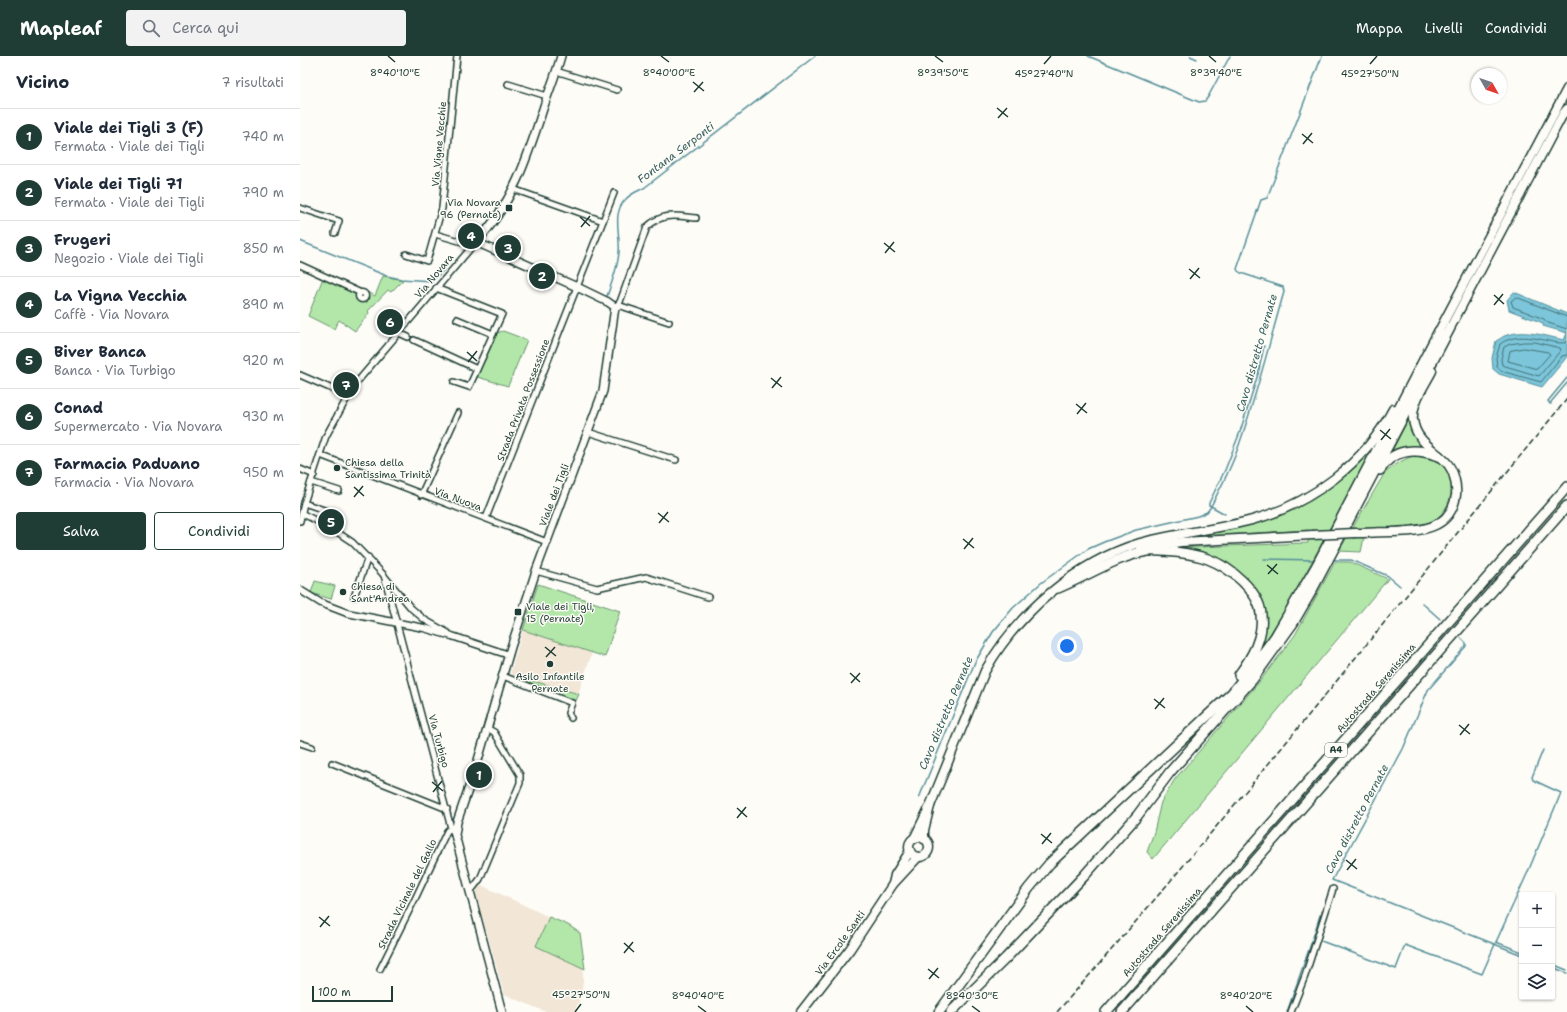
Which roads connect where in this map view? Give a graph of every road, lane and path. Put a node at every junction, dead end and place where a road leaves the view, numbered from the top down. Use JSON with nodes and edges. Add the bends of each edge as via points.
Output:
{"nodes":[{"id":1,"x":457,"y":56,"type":"edge"},
{"id":2,"x":561,"y":56,"type":"edge"},
{"id":3,"x":556,"y":71,"type":"junction"},
{"id":4,"x":508,"y":84,"type":"dead end"},
{"id":5,"x":1567,"y":89,"type":"edge"},
{"id":6,"x":617,"y":90,"type":"dead end"},
{"id":7,"x":1567,"y":93,"type":"edge"},
{"id":8,"x":547,"y":96,"type":"junction"},
{"id":9,"x":1564,"y":109,"type":"edge"},
{"id":10,"x":513,"y":189,"type":"junction"},
{"id":11,"x":614,"y":193,"type":"dead end"},
{"id":12,"x":300,"y":208,"type":"edge"},
{"id":13,"x":696,"y":218,"type":"dead end"},
{"id":14,"x":603,"y":221,"type":"junction"},
{"id":15,"x":335,"y":233,"type":"dead end"},
{"id":16,"x":435,"y":234,"type":"junction"},
{"id":17,"x":476,"y":242,"type":"junction"},
{"id":18,"x":406,"y":254,"type":"dead end"},
{"id":19,"x":300,"y":265,"type":"edge"},
{"id":20,"x":577,"y":287,"type":"junction"},
{"id":21,"x":436,"y":288,"type":"junction"},
{"id":22,"x":361,"y":293,"type":"dead end"},
{"id":23,"x":615,"y":308,"type":"junction"},
{"id":24,"x":457,"y":319,"type":"dead end"},
{"id":25,"x":669,"y":322,"type":"dead end"},
{"id":26,"x":1450,"y":328,"type":"junction"},
{"id":27,"x":1439,"y":331,"type":"junction"},
{"id":28,"x":399,"y":333,"type":"junction"},
{"id":29,"x":493,"y":334,"type":"junction"},
{"id":30,"x":408,"y":337,"type":"dead end"},
{"id":31,"x":414,"y":340,"type":"dead end"},
{"id":32,"x":477,"y":369,"type":"junction"},
{"id":33,"x":300,"y":375,"type":"edge"},
{"id":34,"x":454,"y":382,"type":"dead end"},
{"id":35,"x":346,"y":395,"type":"junction"},
{"id":36,"x":458,"y":413,"type":"dead end"},
{"id":37,"x":588,"y":432,"type":"junction"},
{"id":38,"x":320,"y":455,"type":"junction"},
{"id":39,"x":1439,"y":456,"type":"junction"},
{"id":40,"x":676,"y":460,"type":"dead end"},
{"id":41,"x":300,"y":469,"type":"edge"},
{"id":42,"x":314,"y":476,"type":"junction"},
{"id":43,"x":311,"y":482,"type":"junction"},
{"id":44,"x":1567,"y":487,"type":"edge"},
{"id":45,"x":339,"y":491,"type":"dead end"},
{"id":46,"x":421,"y":495,"type":"junction"},
{"id":47,"x":304,"y":503,"type":"junction"},
{"id":48,"x":1567,"y":506,"type":"edge"},
{"id":49,"x":330,"y":512,"type":"dead end"},
{"id":50,"x":302,"y":514,"type":"junction"},
{"id":51,"x":486,"y":518,"type":"junction"},
{"id":52,"x":300,"y":521,"type":"edge"},
{"id":53,"x":1346,"y":525,"type":"junction"},
{"id":54,"x":547,"y":542,"type":"junction"},
{"id":55,"x":368,"y":557,"type":"junction"},
{"id":56,"x":1324,"y":560,"type":"junction"},
{"id":57,"x":536,"y":571,"type":"junction"},
{"id":58,"x":384,"y":575,"type":"junction"},
{"id":59,"x":1058,"y":588,"type":"junction"},
{"id":60,"x":300,"y":590,"type":"edge"},
{"id":61,"x":354,"y":597,"type":"dead end"},
{"id":62,"x":708,"y":597,"type":"dead end"},
{"id":63,"x":425,"y":620,"type":"junction"},
{"id":64,"x":396,"y":622,"type":"junction"},
{"id":65,"x":424,"y":628,"type":"junction"},
{"id":66,"x":452,"y":636,"type":"junction"},
{"id":67,"x":509,"y":655,"type":"junction"},
{"id":68,"x":503,"y":676,"type":"junction"},
{"id":69,"x":571,"y":718,"type":"dead end"},
{"id":70,"x":1200,"y":724,"type":"junction"},
{"id":71,"x":488,"y":729,"type":"junction"},
{"id":72,"x":300,"y":743,"type":"edge"},
{"id":73,"x":312,"y":747,"type":"dead end"},
{"id":74,"x":332,"y":763,"type":"dead end"},
{"id":75,"x":930,"y":806,"type":"junction"},
{"id":76,"x":447,"y":809,"type":"junction"},
{"id":77,"x":453,"y":831,"type":"junction"},
{"id":78,"x":914,"y":838,"type":"junction"},
{"id":79,"x":924,"y":839,"type":"junction"},
{"id":80,"x":910,"y":851,"type":"junction"},
{"id":81,"x":918,"y":857,"type":"junction"},
{"id":82,"x":892,"y":884,"type":"junction"},
{"id":83,"x":1333,"y":889,"type":"dead end"},
{"id":84,"x":470,"y":892,"type":"junction"},
{"id":85,"x":380,"y":969,"type":"dead end"},
{"id":86,"x":1116,"y":1000,"type":"junction"},
{"id":87,"x":502,"y":1012,"type":"edge"},
{"id":88,"x":802,"y":1012,"type":"edge"},
{"id":89,"x":939,"y":1012,"type":"edge"},
{"id":90,"x":951,"y":1012,"type":"edge"},
{"id":91,"x":1102,"y":1012,"type":"edge"},
{"id":92,"x":1106,"y":1012,"type":"edge"},
{"id":93,"x":1122,"y":1012,"type":"edge"},
{"id":94,"x":1291,"y":1012,"type":"edge"}],
"edges":[{"from":1,"to":16,"type":"street","name":"Via Vigne Vecchie","via":[[442,208]]},
{"from":2,"to":3,"type":"main road","name":"Via Novara"},
{"from":3,"to":6,"type":"street"},
{"from":3,"to":8,"type":"main road","name":"Via Novara"},
{"from":4,"to":8,"type":"street"},
{"from":5,"to":9,"type":"main road"},
{"from":7,"to":9,"type":"main road"},
{"from":8,"to":10,"type":"main road","name":"Via Novara","via":[[525,163]]},
{"from":9,"to":26,"type":"main road"},
{"from":9,"to":27,"type":"main road"},
{"from":10,"to":14,"type":"street"},
{"from":10,"to":17,"type":"main road","name":"Via Novara","via":[[499,214]]},
{"from":11,"to":14,"type":"street","name":"Strada Privata Possessione"},
{"from":12,"to":15,"type":"street","via":[[339,221]]},
{"from":13,"to":23,"type":"street","via":[[669,215],[654,220],[647,227],[620,302]]},
{"from":14,"to":20,"type":"street","name":"Strada Privata Possessione"},
{"from":16,"to":17,"type":"street"},
{"from":16,"to":18,"type":"street","name":"Via Vigne Vecchie","via":[[427,261]]},
{"from":17,"to":20,"type":"main road"},
{"from":17,"to":21,"type":"street","name":"Via Novara"},
{"from":19,"to":22,"type":"street"},
{"from":20,"to":23,"type":"main road"},
{"from":20,"to":51,"type":"street","name":"Strada Privata Possessione"},
{"from":21,"to":28,"type":"street","name":"Via Novara"},
{"from":21,"to":29,"type":"street","via":[[502,314]]},
{"from":23,"to":25,"type":"street","via":[[621,306]]},
{"from":23,"to":37,"type":"main road","name":"Viale dei Tigli","via":[[603,391]]},
{"from":24,"to":29,"type":"street"},
{"from":26,"to":39,"type":"main road","via":[[1413,413],[1419,437]]},
{"from":26,"to":53,"type":"highway"},
{"from":27,"to":56,"type":"highway"},
{"from":27,"to":59,"type":"main road","via":[[1421,356],[1382,429],[1347,468],[1317,491],[1261,518],[1139,544],[1111,554],[1090,565]]},
{"from":28,"to":30,"type":"street"},
{"from":28,"to":35,"type":"street","name":"Via Novara"},
{"from":29,"to":32,"type":"street"},
{"from":31,"to":32,"type":"street"},
{"from":32,"to":34,"type":"street","via":[[469,387]]},
{"from":33,"to":35,"type":"street"},
{"from":35,"to":38,"type":"street","name":"Via Novara","via":[[346,400],[326,436]]},
{"from":36,"to":46,"type":"street"},
{"from":37,"to":40,"type":"street"},
{"from":37,"to":54,"type":"main road","name":"Viale dei Tigli"},
{"from":38,"to":42,"type":"street","name":"Via Novara"},
{"from":38,"to":46,"type":"street","name":"Via Nuova"},
{"from":39,"to":53,"type":"highway","via":[[1414,450],[1388,459]]},
{"from":39,"to":59,"type":"main road","bridge":true,"via":[[1452,472],[1456,493],[1453,507],[1432,528],[1420,531],[1181,542],[1136,549],[1105,560]]},
{"from":41,"to":42,"type":"street"},
{"from":42,"to":43,"type":"street","name":"Via Novara"},
{"from":43,"to":45,"type":"street"},
{"from":43,"to":47,"type":"street","name":"Via Novara"},
{"from":44,"to":86,"type":"highway","name":"Autostrada Serenissima","number":"A4"},
{"from":46,"to":51,"type":"street","name":"Via Nuova"},
{"from":47,"to":49,"type":"street"},
{"from":47,"to":50,"type":"street","name":"Via Novara"},
{"from":48,"to":93,"type":"highway","number":"A4"},
{"from":50,"to":52,"type":"street","name":"Via Novara"},
{"from":50,"to":55,"type":"street","name":"Via Turbigo","via":[[348,539]]},
{"from":51,"to":54,"type":"street","name":"Via Nuova"},
{"from":53,"to":56,"type":"highway"},
{"from":54,"to":57,"type":"main road","name":"Viale dei Tigli"},
{"from":55,"to":58,"type":"street","name":"Via Turbigo"},
{"from":55,"to":61,"type":"street"},
{"from":56,"to":70,"type":"highway","via":[[1258,660],[1232,692]]},
{"from":56,"to":90,"type":"highway","via":[[1293,623],[1252,680],[1170,772],[1137,816],[1084,876]]},
{"from":57,"to":62,"type":"street","via":[[597,588],[646,576]]},
{"from":57,"to":67,"type":"main road","name":"Viale dei Tigli"},
{"from":58,"to":63,"type":"street","via":[[411,608]]},
{"from":58,"to":64,"type":"street","name":"Via Turbigo"},
{"from":59,"to":70,"type":"highway","via":[[1109,564],[1147,552],[1172,551],[1208,559],[1240,579],[1250,589],[1261,613],[1256,648],[1249,662]]},
{"from":59,"to":75,"type":"main road","via":[[1031,609],[1000,646],[985,671]]},
{"from":60,"to":64,"type":"street","via":[[321,603],[346,613]]},
{"from":63,"to":65,"type":"street"},
{"from":63,"to":66,"type":"street"},
{"from":64,"to":65,"type":"street"},
{"from":64,"to":76,"type":"street","name":"Via Turbigo"},
{"from":65,"to":66,"type":"street"},
{"from":66,"to":67,"type":"street"},
{"from":67,"to":68,"type":"main road","name":"Viale dei Tigli"},
{"from":68,"to":69,"type":"street","via":[[572,703],[568,713]]},
{"from":68,"to":71,"type":"main road","name":"Viale dei Tigli"},
{"from":70,"to":89,"type":"highway","via":[[1050,863],[1028,888]]},
{"from":71,"to":77,"type":"main road","name":"Viale dei Tigli"},
{"from":71,"to":84,"type":"street","via":[[494,732],[520,775],[520,783],[480,879]]},
{"from":72,"to":73,"type":"street"},
{"from":74,"to":76,"type":"street"},
{"from":75,"to":78,"type":"main road"},
{"from":75,"to":79,"type":"main road"},
{"from":76,"to":77,"type":"street","name":"Via Turbigo"},
{"from":77,"to":84,"type":"main road","name":"Via Turbigo"},
{"from":77,"to":85,"type":"street","name":"Strada Vicinale del Gallo","via":[[447,831]]},
{"from":78,"to":79,"type":"main road"},
{"from":78,"to":80,"type":"main road","via":[[910,843]]},
{"from":79,"to":81,"type":"main road","via":[[928,843],[928,850]]},
{"from":80,"to":81,"type":"main road"},
{"from":80,"to":82,"type":"main road","name":"Via Ercole Santi"},
{"from":81,"to":82,"type":"main road","name":"Via Ercole Santi"},
{"from":82,"to":88,"type":"main road","name":"Via Ercole Santi","via":[[850,949]]},
{"from":83,"to":94,"type":"street"},
{"from":84,"to":87,"type":"main road","name":"Via Turbigo"},
{"from":86,"to":91,"type":"highway"},
{"from":86,"to":92,"type":"highway","name":"Autostrada Serenissima","number":"A4"}]}
